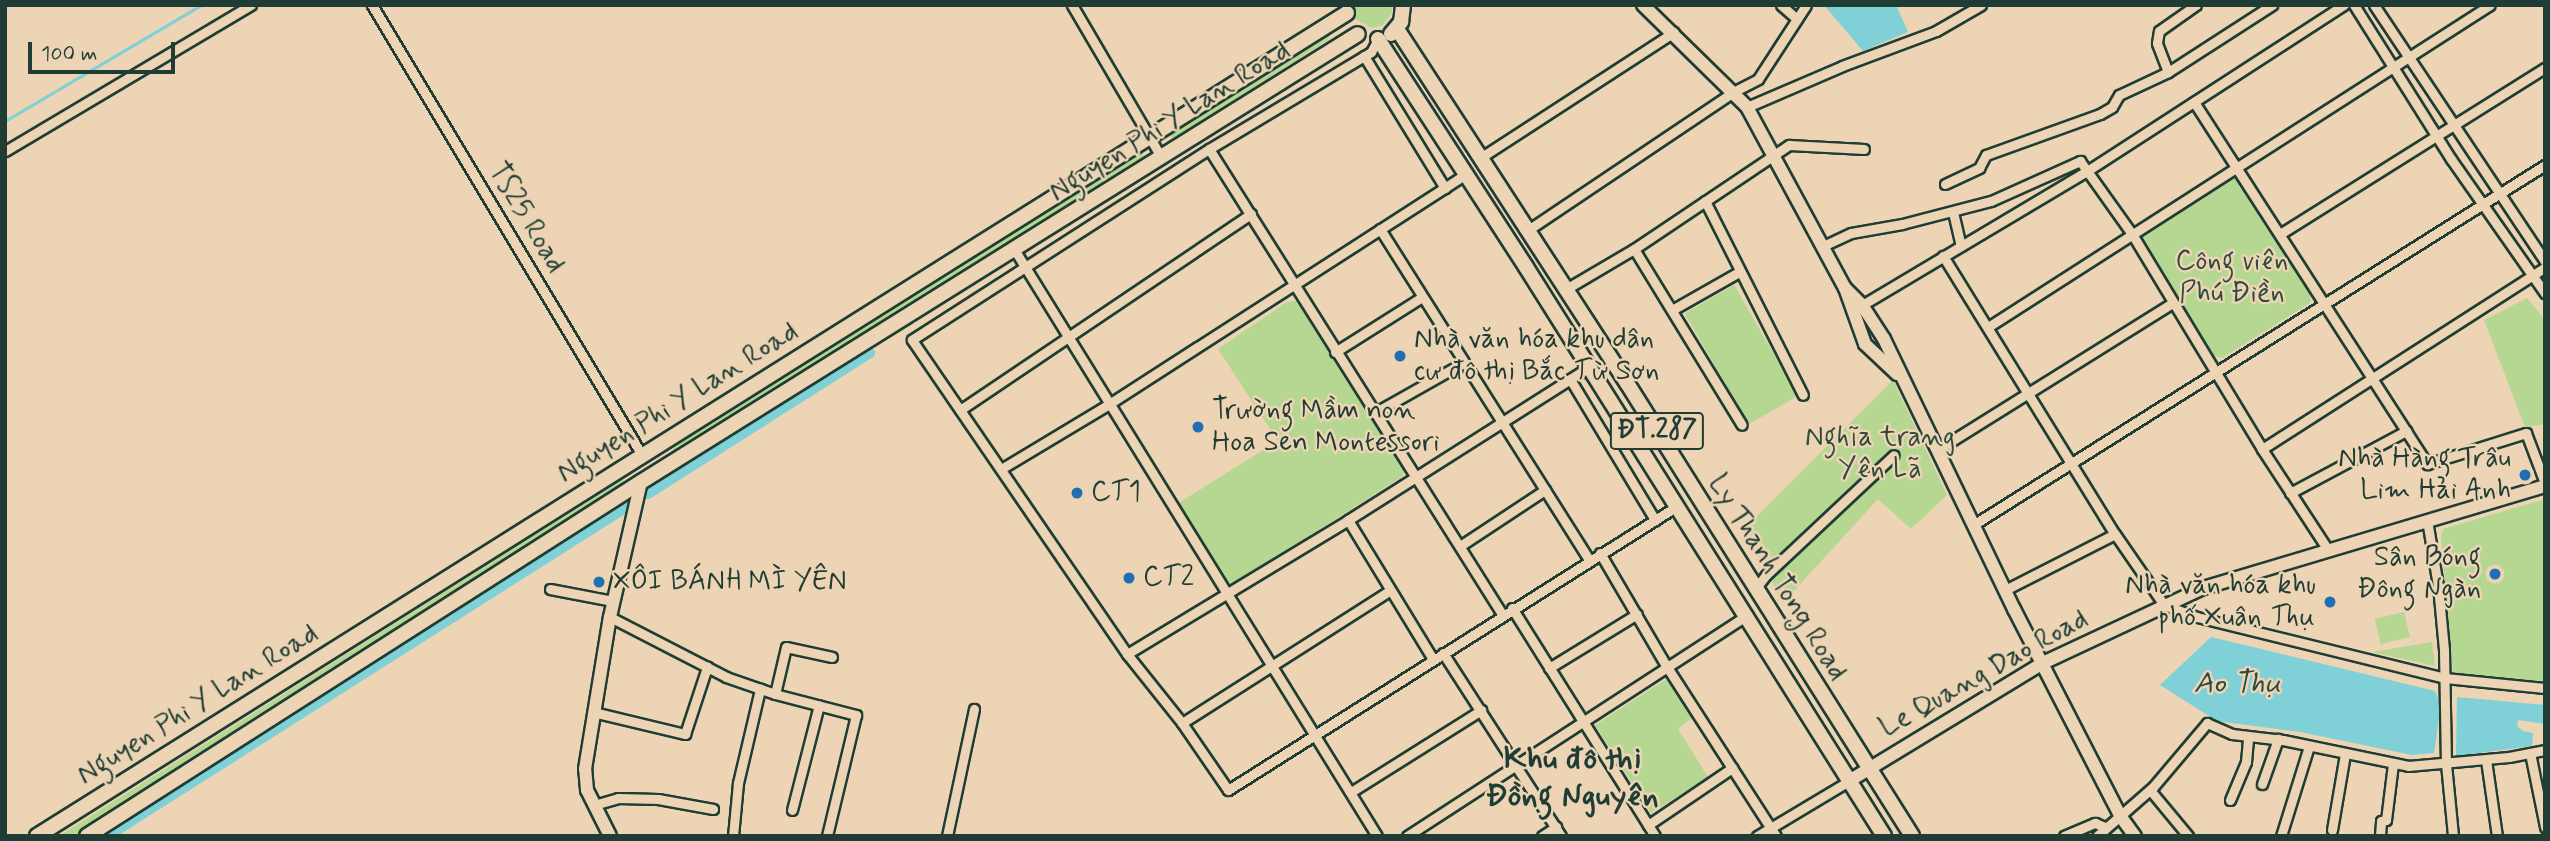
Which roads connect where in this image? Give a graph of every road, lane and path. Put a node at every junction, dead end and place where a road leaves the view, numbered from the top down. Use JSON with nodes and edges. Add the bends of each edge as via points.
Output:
{"nodes":[{"id":1,"x":251,"y":5,"type":"edge"},
{"id":2,"x":372,"y":5,"type":"edge"},
{"id":3,"x":1072,"y":5,"type":"edge"},
{"id":4,"x":1643,"y":5,"type":"edge"},
{"id":5,"x":1781,"y":5,"type":"edge"},
{"id":6,"x":1806,"y":5,"type":"edge"},
{"id":7,"x":1981,"y":5,"type":"edge"},
{"id":8,"x":2196,"y":5,"type":"edge"},
{"id":9,"x":2272,"y":5,"type":"edge"},
{"id":10,"x":2344,"y":5,"type":"edge"},
{"id":11,"x":2354,"y":5,"type":"edge"},
{"id":12,"x":2374,"y":5,"type":"edge"},
{"id":13,"x":2490,"y":5,"type":"edge"},
{"id":14,"x":1404,"y":6,"type":"edge"},
{"id":15,"x":1347,"y":9,"type":"edge"},
{"id":16,"x":1797,"y":19,"type":"junction"},
{"id":17,"x":1397,"y":29,"type":"junction"},
{"id":18,"x":1674,"y":32,"type":"junction"},
{"id":19,"x":1358,"y":34,"type":"junction"},
{"id":20,"x":1378,"y":39,"type":"junction"},
{"id":21,"x":1364,"y":56,"type":"junction"},
{"id":22,"x":2408,"y":57,"type":"junction"},
{"id":23,"x":2393,"y":66,"type":"junction"},
{"id":24,"x":2545,"y":68,"type":"edge"},
{"id":25,"x":2168,"y":72,"type":"junction"},
{"id":26,"x":1733,"y":92,"type":"junction"},
{"id":27,"x":2194,"y":102,"type":"junction"},
{"id":28,"x":1747,"y":107,"type":"junction"},
{"id":29,"x":2453,"y":125,"type":"junction"},
{"id":30,"x":1149,"y":135,"type":"junction"},
{"id":31,"x":2436,"y":136,"type":"junction"},
{"id":32,"x":1209,"y":149,"type":"junction"},
{"id":33,"x":1864,"y":149,"type":"dead end"},
{"id":34,"x":5,"y":151,"type":"edge"},
{"id":35,"x":1776,"y":156,"type":"junction"},
{"id":36,"x":1161,"y":157,"type":"junction"},
{"id":37,"x":1480,"y":158,"type":"junction"},
{"id":38,"x":2545,"y":165,"type":"edge"},
{"id":39,"x":2236,"y":166,"type":"junction"},
{"id":40,"x":2087,"y":171,"type":"junction"},
{"id":41,"x":1466,"y":174,"type":"junction"},
{"id":42,"x":1945,"y":184,"type":"dead end"},
{"id":43,"x":1445,"y":188,"type":"junction"},
{"id":44,"x":2498,"y":195,"type":"junction"},
{"id":45,"x":1705,"y":201,"type":"junction"},
{"id":46,"x":2483,"y":204,"type":"junction"},
{"id":47,"x":1953,"y":212,"type":"junction"},
{"id":48,"x":1251,"y":214,"type":"junction"},
{"id":49,"x":1380,"y":229,"type":"junction"},
{"id":50,"x":1528,"y":230,"type":"junction"},
{"id":51,"x":2132,"y":234,"type":"junction"},
{"id":52,"x":2280,"y":234,"type":"junction"},
{"id":53,"x":1823,"y":246,"type":"junction"},
{"id":54,"x":1961,"y":246,"type":"junction"},
{"id":55,"x":1014,"y":249,"type":"junction"},
{"id":56,"x":1634,"y":249,"type":"junction"},
{"id":57,"x":1943,"y":256,"type":"junction"},
{"id":58,"x":2545,"y":261,"type":"edge"},
{"id":59,"x":1549,"y":262,"type":"junction"},
{"id":60,"x":1025,"y":267,"type":"junction"},
{"id":61,"x":2545,"y":267,"type":"edge"},
{"id":62,"x":1739,"y":272,"type":"junction"},
{"id":63,"x":1530,"y":274,"type":"junction"},
{"id":64,"x":2532,"y":275,"type":"junction"},
{"id":65,"x":1295,"y":285,"type":"junction"},
{"id":66,"x":1846,"y":288,"type":"junction"},
{"id":67,"x":1566,"y":289,"type":"junction"},
{"id":68,"x":2545,"y":293,"type":"edge"},
{"id":69,"x":1422,"y":297,"type":"junction"},
{"id":70,"x":2172,"y":303,"type":"junction"},
{"id":71,"x":2325,"y":303,"type":"junction"},
{"id":72,"x":1862,"y":305,"type":"junction"},
{"id":73,"x":1672,"y":310,"type":"junction"},
{"id":74,"x":1988,"y":327,"type":"junction"},
{"id":75,"x":1067,"y":336,"type":"junction"},
{"id":76,"x":1335,"y":352,"type":"junction"},
{"id":77,"x":1464,"y":363,"type":"junction"},
{"id":78,"x":1588,"y":367,"type":"junction"},
{"id":79,"x":2216,"y":373,"type":"junction"},
{"id":80,"x":1899,"y":375,"type":"junction"},
{"id":81,"x":2373,"y":378,"type":"junction"},
{"id":82,"x":1570,"y":379,"type":"junction"},
{"id":83,"x":2029,"y":393,"type":"junction"},
{"id":84,"x":1802,"y":396,"type":"dead end"},
{"id":85,"x":1109,"y":404,"type":"junction"},
{"id":86,"x":960,"y":410,"type":"junction"},
{"id":87,"x":1376,"y":412,"type":"junction"},
{"id":88,"x":1501,"y":421,"type":"junction"},
{"id":89,"x":1742,"y":425,"type":"dead end"},
{"id":90,"x":2406,"y":431,"type":"junction"},
{"id":91,"x":2262,"y":449,"type":"junction"},
{"id":92,"x":1937,"y":450,"type":"junction"},
{"id":93,"x":642,"y":455,"type":"junction"},
{"id":94,"x":1894,"y":455,"type":"dead end"},
{"id":95,"x":2073,"y":464,"type":"junction"},
{"id":96,"x":1000,"y":469,"type":"junction"},
{"id":97,"x":1416,"y":476,"type":"junction"},
{"id":98,"x":641,"y":482,"type":"junction"},
{"id":99,"x":2545,"y":485,"type":"edge"},
{"id":100,"x":1545,"y":490,"type":"junction"},
{"id":101,"x":2290,"y":493,"type":"junction"},
{"id":102,"x":1677,"y":506,"type":"junction"},
{"id":103,"x":1348,"y":520,"type":"junction"},
{"id":104,"x":1655,"y":520,"type":"junction"},
{"id":105,"x":2427,"y":520,"type":"junction"},
{"id":106,"x":1973,"y":525,"type":"junction"},
{"id":107,"x":2115,"y":534,"type":"junction"},
{"id":108,"x":1460,"y":546,"type":"junction"},
{"id":109,"x":2328,"y":550,"type":"junction"},
{"id":110,"x":1600,"y":554,"type":"junction"},
{"id":111,"x":1589,"y":560,"type":"junction"},
{"id":112,"x":550,"y":590,"type":"dead end"},
{"id":113,"x":1755,"y":590,"type":"junction"},
{"id":114,"x":2005,"y":590,"type":"junction"},
{"id":115,"x":1389,"y":591,"type":"junction"},
{"id":116,"x":1225,"y":593,"type":"junction"},
{"id":117,"x":613,"y":601,"type":"junction"},
{"id":118,"x":2164,"y":605,"type":"junction"},
{"id":119,"x":1512,"y":608,"type":"junction"},
{"id":120,"x":1502,"y":614,"type":"junction"},
{"id":121,"x":1637,"y":614,"type":"junction"},
{"id":122,"x":610,"y":617,"type":"junction"},
{"id":123,"x":1746,"y":617,"type":"junction"},
{"id":124,"x":1444,"y":653,"type":"junction"},
{"id":125,"x":1127,"y":654,"type":"junction"},
{"id":126,"x":832,"y":657,"type":"dead end"},
{"id":127,"x":1433,"y":659,"type":"junction"},
{"id":128,"x":2043,"y":663,"type":"junction"},
{"id":129,"x":1271,"y":664,"type":"junction"},
{"id":130,"x":707,"y":667,"type":"junction"},
{"id":131,"x":1667,"y":667,"type":"junction"},
{"id":132,"x":1549,"y":668,"type":"junction"},
{"id":133,"x":2445,"y":678,"type":"junction"},
{"id":134,"x":2545,"y":688,"type":"edge"},
{"id":135,"x":760,"y":689,"type":"junction"},
{"id":136,"x":775,"y":694,"type":"junction"},
{"id":137,"x":819,"y":705,"type":"junction"},
{"id":138,"x":974,"y":709,"type":"dead end"},
{"id":139,"x":1481,"y":710,"type":"junction"},
{"id":140,"x":593,"y":712,"type":"junction"},
{"id":141,"x":1582,"y":722,"type":"junction"},
{"id":142,"x":1182,"y":723,"type":"junction"},
{"id":143,"x":1315,"y":734,"type":"junction"},
{"id":144,"x":2248,"y":737,"type":"junction"},
{"id":145,"x":2278,"y":739,"type":"junction"},
{"id":146,"x":2309,"y":746,"type":"junction"},
{"id":147,"x":2545,"y":750,"type":"edge"},
{"id":148,"x":2530,"y":753,"type":"junction"},
{"id":149,"x":2344,"y":754,"type":"junction"},
{"id":150,"x":2486,"y":760,"type":"junction"},
{"id":151,"x":2393,"y":764,"type":"junction"},
{"id":152,"x":2446,"y":764,"type":"junction"},
{"id":153,"x":1517,"y":766,"type":"junction"},
{"id":154,"x":1732,"y":768,"type":"junction"},
{"id":155,"x":1868,"y":769,"type":"junction"},
{"id":156,"x":1849,"y":781,"type":"junction"},
{"id":157,"x":2262,"y":784,"type":"dead end"},
{"id":158,"x":2150,"y":790,"type":"junction"},
{"id":159,"x":1351,"y":792,"type":"junction"},
{"id":160,"x":2230,"y":800,"type":"dead end"},
{"id":161,"x":594,"y":805,"type":"junction"},
{"id":162,"x":713,"y":808,"type":"dead end"},
{"id":163,"x":792,"y":810,"type":"dead end"},
{"id":164,"x":2121,"y":817,"type":"junction"},
{"id":165,"x":1648,"y":825,"type":"junction"},
{"id":166,"x":1770,"y":827,"type":"junction"},
{"id":167,"x":2105,"y":827,"type":"junction"},
{"id":168,"x":2545,"y":827,"type":"edge"},
{"id":169,"x":2332,"y":830,"type":"dead end"},
{"id":170,"x":1559,"y":832,"type":"edge"},
{"id":171,"x":37,"y":836,"type":"edge"},
{"id":172,"x":87,"y":836,"type":"edge"},
{"id":173,"x":610,"y":836,"type":"edge"},
{"id":174,"x":733,"y":836,"type":"edge"},
{"id":175,"x":827,"y":836,"type":"edge"},
{"id":176,"x":947,"y":836,"type":"edge"},
{"id":177,"x":1377,"y":836,"type":"edge"},
{"id":178,"x":1407,"y":836,"type":"edge"},
{"id":179,"x":1542,"y":836,"type":"edge"},
{"id":180,"x":1655,"y":836,"type":"edge"},
{"id":181,"x":1757,"y":836,"type":"edge"},
{"id":182,"x":1776,"y":836,"type":"edge"},
{"id":183,"x":1884,"y":836,"type":"edge"},
{"id":184,"x":1912,"y":836,"type":"edge"},
{"id":185,"x":2064,"y":836,"type":"edge"},
{"id":186,"x":2097,"y":836,"type":"edge"},
{"id":187,"x":2135,"y":836,"type":"edge"},
{"id":188,"x":2188,"y":836,"type":"edge"},
{"id":189,"x":2281,"y":836,"type":"edge"},
{"id":190,"x":2380,"y":836,"type":"edge"},
{"id":191,"x":2453,"y":836,"type":"edge"},
{"id":192,"x":2497,"y":836,"type":"edge"}],
"edges":[{"from":1,"to":34,"type":"street"},
{"from":2,"to":93,"type":"street","name":"TS25 Road"},
{"from":3,"to":30,"type":"street"},
{"from":4,"to":18,"type":"main road"},
{"from":5,"to":16,"type":"street"},
{"from":6,"to":16,"type":"street"},
{"from":7,"to":28,"type":"street","via":[[1936,32]]},
{"from":8,"to":25,"type":"street","via":[[2159,31],[2157,43]]},
{"from":9,"to":25,"type":"street"},
{"from":10,"to":27,"type":"street"},
{"from":11,"to":23,"type":"street"},
{"from":12,"to":22,"type":"street"},
{"from":13,"to":22,"type":"street"},
{"from":14,"to":17,"type":"main road"},
{"from":15,"to":19,"type":"main road","via":[[1350,25]]},
{"from":15,"to":30,"type":"main road","name":"Nguyen Phi Y Lan Road"},
{"from":16,"to":26,"type":"street","via":[[1758,79]]},
{"from":17,"to":20,"type":"main road"},
{"from":17,"to":37,"type":"main road","name":"Ly Thanh Tong Road","number":"ĐT.287"},
{"from":18,"to":26,"type":"main road"},
{"from":18,"to":37,"type":"street"},
{"from":19,"to":20,"type":"main road"},
{"from":19,"to":36,"type":"main road","name":"Nguyen Phi Y Lan Road"},
{"from":20,"to":21,"type":"street"},
{"from":20,"to":41,"type":"main road","name":"Ly Thanh Tong Road","number":"ĐT.287"},
{"from":21,"to":32,"type":"street"},
{"from":21,"to":43,"type":"street"},
{"from":22,"to":23,"type":"street"},
{"from":22,"to":29,"type":"street"},
{"from":23,"to":31,"type":"street"},
{"from":23,"to":39,"type":"street"},
{"from":24,"to":29,"type":"street"},
{"from":25,"to":42,"type":"street","via":[[2119,95],[2112,107],[2100,114],[1986,155],[1979,168]]},
{"from":26,"to":28,"type":"main road"},
{"from":26,"to":50,"type":"street"},
{"from":27,"to":39,"type":"street"},
{"from":27,"to":40,"type":"street"},
{"from":28,"to":35,"type":"main road"},
{"from":29,"to":31,"type":"street"},
{"from":29,"to":44,"type":"street"},
{"from":30,"to":36,"type":"street"},
{"from":30,"to":93,"type":"main road","name":"Nguyen Phi Y Lan Road"},
{"from":31,"to":46,"type":"street"},
{"from":31,"to":52,"type":"street"},
{"from":32,"to":48,"type":"street"},
{"from":32,"to":60,"type":"street"},
{"from":33,"to":35,"type":"street","via":[[1795,144]]},
{"from":35,"to":45,"type":"street"},
{"from":35,"to":53,"type":"main road"},
{"from":36,"to":55,"type":"main road","name":"Nguyen Phi Y Lan Road"},
{"from":37,"to":50,"type":"main road","name":"Ly Thanh Tong Road","number":"ĐT.287"},
{"from":38,"to":44,"type":"street"},
{"from":39,"to":51,"type":"street"},
{"from":39,"to":52,"type":"street"},
{"from":40,"to":47,"type":"street","via":[[2076,160],[1991,201]]},
{"from":40,"to":51,"type":"street"},
{"from":40,"to":54,"type":"street"},
{"from":41,"to":43,"type":"street"},
{"from":41,"to":63,"type":"main road","name":"Ly Thanh Tong Road","number":"ĐT.287"},
{"from":43,"to":49,"type":"street"},
{"from":44,"to":46,"type":"street"},
{"from":44,"to":58,"type":"street"},
{"from":45,"to":56,"type":"street"},
{"from":45,"to":62,"type":"street"},
{"from":46,"to":64,"type":"street"},
{"from":46,"to":71,"type":"street"},
{"from":47,"to":53,"type":"street","via":[[1851,233]]},
{"from":47,"to":54,"type":"street"},
{"from":48,"to":65,"type":"street"},
{"from":48,"to":75,"type":"street"},
{"from":49,"to":65,"type":"street"},
{"from":49,"to":69,"type":"street"},
{"from":50,"to":59,"type":"main road","name":"Ly Thanh Tong Road","number":"ĐT.287"},
{"from":51,"to":70,"type":"street"},
{"from":51,"to":74,"type":"street"},
{"from":52,"to":71,"type":"street"},
{"from":53,"to":66,"type":"main road"},
{"from":54,"to":57,"type":"street"},
{"from":55,"to":60,"type":"street"},
{"from":55,"to":98,"type":"main road","name":"Nguyen Phi Y Lan Road"},
{"from":56,"to":67,"type":"street"},
{"from":56,"to":73,"type":"street"},
{"from":57,"to":72,"type":"street"},
{"from":57,"to":74,"type":"street"},
{"from":59,"to":63,"type":"main road"},
{"from":59,"to":67,"type":"main road","name":"Ly Thanh Tong Road","number":"ĐT.287"},
{"from":60,"to":75,"type":"street"},
{"from":60,"to":86,"type":"street","via":[[912,340]]},
{"from":61,"to":64,"type":"street"},
{"from":62,"to":73,"type":"street"},
{"from":62,"to":84,"type":"street"},
{"from":63,"to":78,"type":"main road","name":"Ly Thanh Tong Road","number":"ĐT.287"},
{"from":64,"to":68,"type":"street"},
{"from":64,"to":81,"type":"street"},
{"from":65,"to":76,"type":"street"},
{"from":65,"to":85,"type":"street"},
{"from":66,"to":72,"type":"main road"},
{"from":66,"to":80,"type":"main road","via":[[1865,344]]},
{"from":67,"to":113,"type":"main road","name":"Ly Thanh Tong Road","number":"ĐT.287"},
{"from":69,"to":76,"type":"street"},
{"from":69,"to":77,"type":"street"},
{"from":70,"to":79,"type":"street"},
{"from":70,"to":83,"type":"street"},
{"from":71,"to":79,"type":"street"},
{"from":71,"to":81,"type":"street"},
{"from":72,"to":80,"type":"main road","via":[[1884,339]]},
{"from":73,"to":89,"type":"street"},
{"from":74,"to":83,"type":"street"},
{"from":75,"to":85,"type":"street"},
{"from":75,"to":86,"type":"street"},
{"from":76,"to":87,"type":"street"},
{"from":77,"to":87,"type":"street"},
{"from":77,"to":88,"type":"street"},
{"from":78,"to":82,"type":"street"},
{"from":78,"to":102,"type":"main road","name":"Ly Thanh Tong Road","number":"ĐT.287"},
{"from":79,"to":91,"type":"street"},
{"from":79,"to":95,"type":"street"},
{"from":80,"to":92,"type":"main road"},
{"from":81,"to":90,"type":"street"},
{"from":81,"to":91,"type":"street"},
{"from":82,"to":88,"type":"street"},
{"from":82,"to":104,"type":"street"},
{"from":83,"to":92,"type":"street"},
{"from":83,"to":95,"type":"street"},
{"from":85,"to":96,"type":"street"},
{"from":85,"to":116,"type":"street"},
{"from":86,"to":96,"type":"street"},
{"from":87,"to":97,"type":"street"},
{"from":88,"to":97,"type":"street"},
{"from":88,"to":100,"type":"street"},
{"from":90,"to":99,"type":"street","via":[[2427,464],[2526,433]]},
{"from":90,"to":101,"type":"street"},
{"from":91,"to":101,"type":"street"},
{"from":92,"to":106,"type":"main road"},
{"from":93,"to":98,"type":"main road"},
{"from":93,"to":171,"type":"main road","name":"Nguyen Phi Y Lan Road"},
{"from":94,"to":113,"type":"street"},
{"from":95,"to":106,"type":"street"},
{"from":95,"to":107,"type":"street"},
{"from":96,"to":125,"type":"street"},
{"from":97,"to":103,"type":"street"},
{"from":97,"to":108,"type":"street"},
{"from":98,"to":117,"type":"main road"},
{"from":98,"to":172,"type":"main road","name":"Nguyen Phi Y Lan Road"},
{"from":99,"to":105,"type":"main road","name":"Le Quang Dao Road"},
{"from":100,"to":108,"type":"street"},
{"from":100,"to":111,"type":"street"},
{"from":101,"to":109,"type":"street"},
{"from":102,"to":104,"type":"street"},
{"from":102,"to":123,"type":"main road","name":"Ly Thanh Tong Road","number":"ĐT.287"},
{"from":103,"to":115,"type":"street"},
{"from":103,"to":116,"type":"street"},
{"from":104,"to":110,"type":"street"},
{"from":105,"to":109,"type":"main road","name":"Le Quang Dao Road"},
{"from":105,"to":133,"type":"street"},
{"from":106,"to":114,"type":"main road"},
{"from":107,"to":114,"type":"street"},
{"from":107,"to":118,"type":"street"},
{"from":108,"to":120,"type":"street"},
{"from":109,"to":118,"type":"main road","name":"Le Quang Dao Road","via":[[2203,588]]},
{"from":110,"to":111,"type":"street"},
{"from":110,"to":121,"type":"street"},
{"from":111,"to":119,"type":"street"},
{"from":112,"to":117,"type":"street"},
{"from":113,"to":155,"type":"main road","name":"Ly Thanh Tong Road","number":"ĐT.287"},
{"from":114,"to":128,"type":"main road"},
{"from":115,"to":127,"type":"street"},
{"from":115,"to":129,"type":"street"},
{"from":116,"to":125,"type":"street"},
{"from":116,"to":129,"type":"street"},
{"from":117,"to":122,"type":"main road"},
{"from":118,"to":128,"type":"main road","name":"Le Quang Dao Road"},
{"from":118,"to":133,"type":"street"},
{"from":119,"to":120,"type":"street"},
{"from":119,"to":132,"type":"street"},
{"from":120,"to":124,"type":"street"},
{"from":121,"to":131,"type":"street"},
{"from":121,"to":132,"type":"street"},
{"from":122,"to":130,"type":"street"},
{"from":122,"to":140,"type":"main road"},
{"from":123,"to":131,"type":"street"},
{"from":123,"to":156,"type":"main road","name":"Ly Thanh Tong Road","number":"ĐT.287"},
{"from":124,"to":127,"type":"street"},
{"from":124,"to":139,"type":"street"},
{"from":125,"to":142,"type":"street"},
{"from":126,"to":136,"type":"street","via":[[786,647]]},
{"from":127,"to":143,"type":"street"},
{"from":128,"to":155,"type":"main road","name":"Le Quang Dao Road"},
{"from":128,"to":164,"type":"main road"},
{"from":129,"to":142,"type":"street"},
{"from":129,"to":143,"type":"street"},
{"from":130,"to":135,"type":"street"},
{"from":130,"to":140,"type":"street","via":[[685,734]]},
{"from":131,"to":141,"type":"street"},
{"from":131,"to":154,"type":"street"},
{"from":132,"to":141,"type":"street"},
{"from":133,"to":134,"type":"street"},
{"from":133,"to":152,"type":"street"},
{"from":135,"to":136,"type":"street"},
{"from":135,"to":174,"type":"street","via":[[738,783]]},
{"from":136,"to":137,"type":"street"},
{"from":137,"to":163,"type":"street"},
{"from":137,"to":175,"type":"street","via":[[856,715]]},
{"from":138,"to":176,"type":"street"},
{"from":139,"to":153,"type":"street"},
{"from":139,"to":159,"type":"street"},
{"from":140,"to":161,"type":"main road","via":[[585,769]]},
{"from":141,"to":153,"type":"street"},
{"from":141,"to":165,"type":"street"},
{"from":142,"to":143,"type":"street","via":[[1228,790]]},
{"from":143,"to":159,"type":"street"},
{"from":144,"to":145,"type":"street"},
{"from":144,"to":158,"type":"street","via":[[2207,723]]},
{"from":144,"to":160,"type":"street","via":[[2246,762]]},
{"from":145,"to":146,"type":"street"},
{"from":145,"to":157,"type":"street"},
{"from":146,"to":149,"type":"street"},
{"from":146,"to":189,"type":"street"},
{"from":147,"to":148,"type":"street"},
{"from":148,"to":150,"type":"street"},
{"from":148,"to":168,"type":"street"},
{"from":149,"to":151,"type":"street"},
{"from":149,"to":169,"type":"street"},
{"from":150,"to":152,"type":"street"},
{"from":150,"to":192,"type":"street"},
{"from":151,"to":152,"type":"street"},
{"from":151,"to":190,"type":"street"},
{"from":152,"to":191,"type":"street"},
{"from":153,"to":170,"type":"street"},
{"from":153,"to":178,"type":"street"},
{"from":154,"to":165,"type":"street"},
{"from":154,"to":166,"type":"street"},
{"from":155,"to":156,"type":"main road","name":"Le Quang Dao Road"},
{"from":155,"to":184,"type":"main road","name":"Ly Thanh Tong Road","number":"ĐT.287"},
{"from":156,"to":166,"type":"street"},
{"from":156,"to":183,"type":"main road","name":"Ly Thanh Tong Road","number":"ĐT.287"},
{"from":158,"to":164,"type":"street"},
{"from":158,"to":188,"type":"street"},
{"from":159,"to":177,"type":"street"},
{"from":161,"to":162,"type":"street","via":[[618,798]]},
{"from":161,"to":173,"type":"main road"},
{"from":164,"to":167,"type":"street"},
{"from":164,"to":187,"type":"main road"},
{"from":165,"to":180,"type":"street"},
{"from":166,"to":181,"type":"street"},
{"from":166,"to":182,"type":"street"},
{"from":167,"to":185,"type":"street","via":[[2095,823]]},
{"from":167,"to":186,"type":"street"},
{"from":170,"to":179,"type":"street"}]}
